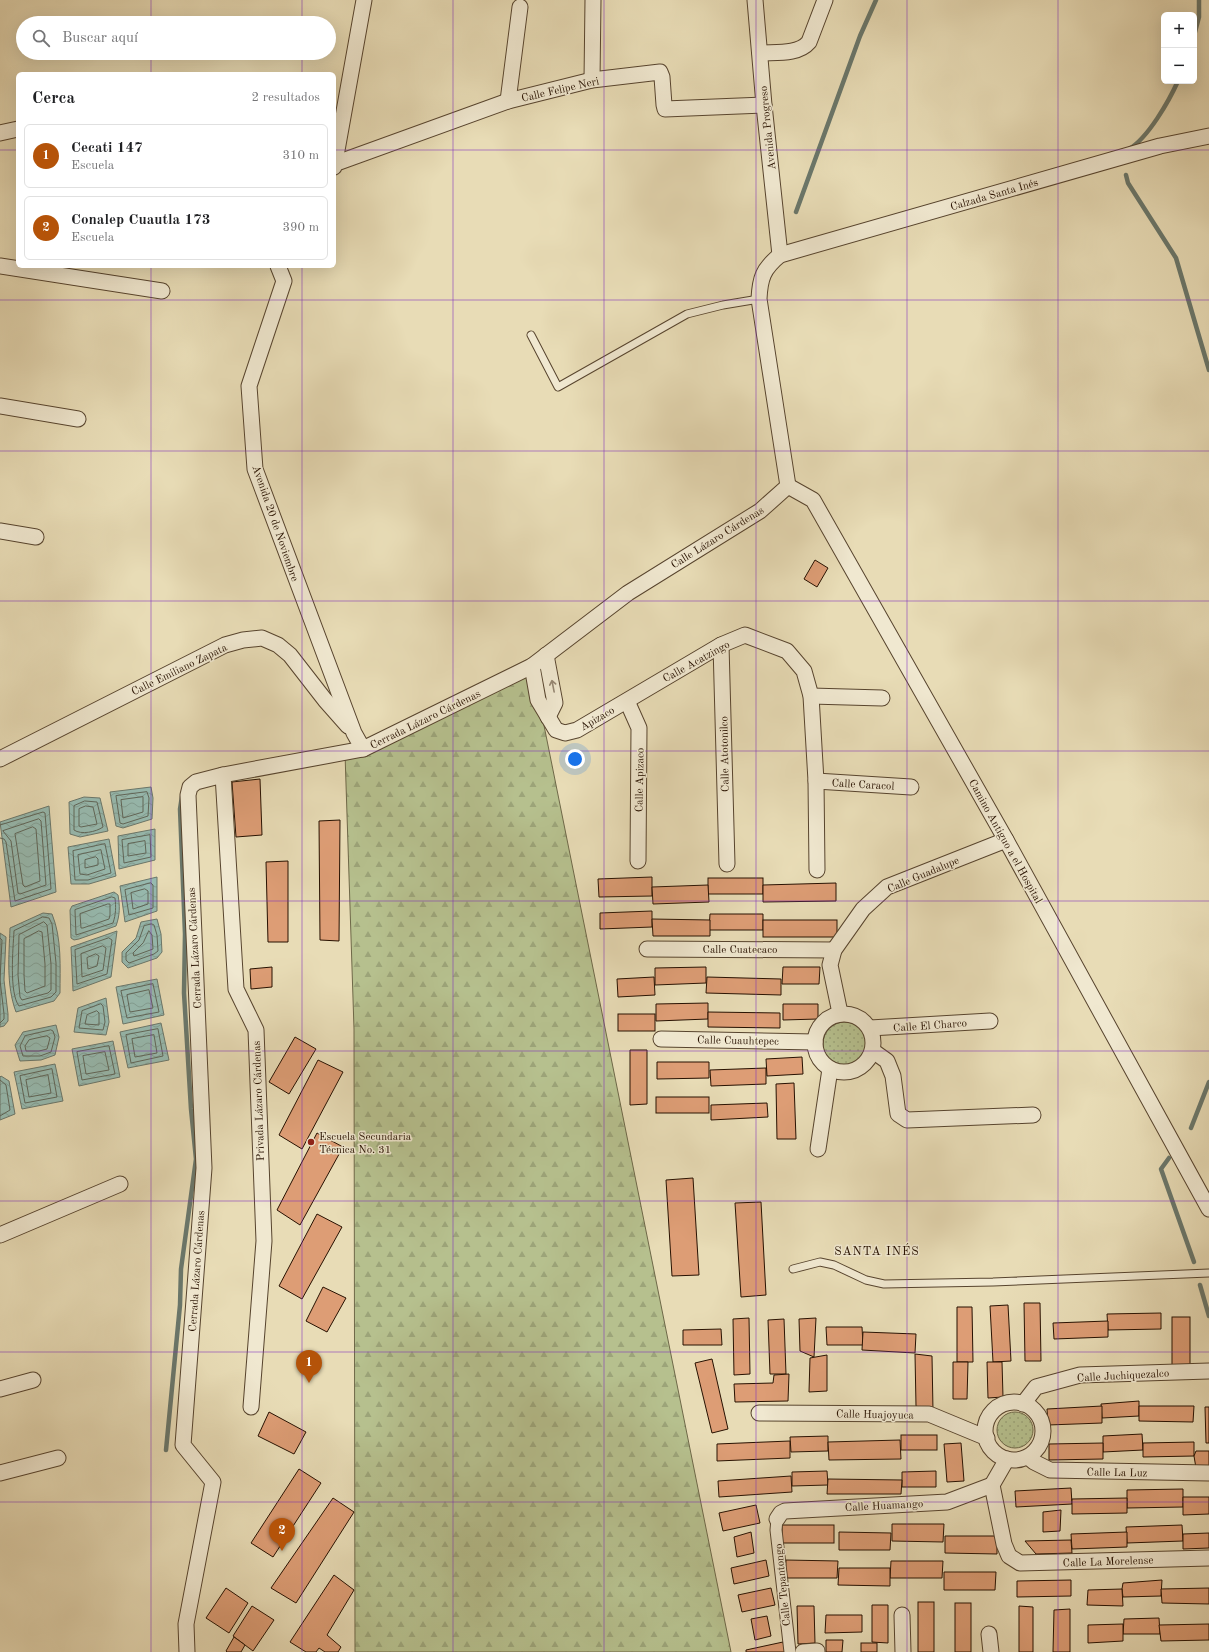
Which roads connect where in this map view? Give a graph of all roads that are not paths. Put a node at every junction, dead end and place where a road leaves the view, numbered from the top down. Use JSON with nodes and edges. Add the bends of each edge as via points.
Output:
{"nodes":[{"id":1,"x":364,"y":0,"type":"edge"},
{"id":2,"x":593,"y":0,"type":"edge"},
{"id":3,"x":755,"y":0,"type":"edge"},
{"id":4,"x":825,"y":0,"type":"edge"},
{"id":5,"x":520,"y":7,"type":"dead end"},
{"id":6,"x":760,"y":53,"type":"junction"},
{"id":7,"x":592,"y":80,"type":"junction"},
{"id":8,"x":508,"y":101,"type":"junction"},
{"id":9,"x":764,"y":105,"type":"junction"},
{"id":10,"x":16,"y":129,"type":"edge"},
{"id":11,"x":0,"y":133,"type":"edge"},
{"id":12,"x":1209,"y":136,"type":"edge"},
{"id":13,"x":336,"y":154,"type":"edge"},
{"id":14,"x":336,"y":164,"type":"edge"},
{"id":15,"x":780,"y":255,"type":"junction"},
{"id":16,"x":0,"y":266,"type":"edge"},
{"id":17,"x":279,"y":268,"type":"edge"},
{"id":18,"x":162,"y":291,"type":"dead end"},
{"id":19,"x":759,"y":299,"type":"junction"},
{"id":20,"x":531,"y":335,"type":"dead end"},
{"id":21,"x":0,"y":406,"type":"edge"},
{"id":22,"x":78,"y":419,"type":"dead end"},
{"id":23,"x":788,"y":486,"type":"junction"},
{"id":24,"x":0,"y":531,"type":"edge"},
{"id":25,"x":36,"y":537,"type":"dead end"},
{"id":26,"x":721,"y":645,"type":"junction"},
{"id":27,"x":546,"y":655,"type":"junction"},
{"id":28,"x":532,"y":666,"type":"junction"},
{"id":29,"x":811,"y":696,"type":"junction"},
{"id":30,"x":882,"y":698,"type":"dead end"},
{"id":31,"x":627,"y":701,"type":"junction"},
{"id":32,"x":548,"y":717,"type":"junction"},
{"id":33,"x":354,"y":733,"type":"junction"},
{"id":34,"x":363,"y":750,"type":"junction"},
{"id":35,"x":0,"y":759,"type":"edge"},
{"id":36,"x":223,"y":775,"type":"junction"},
{"id":37,"x":816,"y":781,"type":"junction"},
{"id":38,"x":911,"y":787,"type":"dead end"},
{"id":39,"x":1006,"y":840,"type":"junction"},
{"id":40,"x":638,"y":861,"type":"dead end"},
{"id":41,"x":727,"y":864,"type":"dead end"},
{"id":42,"x":817,"y":870,"type":"dead end"},
{"id":43,"x":647,"y":949,"type":"dead end"},
{"id":44,"x":834,"y":950,"type":"junction"},
{"id":45,"x":840,"y":1013,"type":"junction"},
{"id":46,"x":990,"y":1021,"type":"dead end"},
{"id":47,"x":870,"y":1028,"type":"junction"},
{"id":48,"x":662,"y":1038,"type":"dead end"},
{"id":49,"x":815,"y":1042,"type":"junction"},
{"id":50,"x":873,"y":1051,"type":"junction"},
{"id":51,"x":830,"y":1069,"type":"junction"},
{"id":52,"x":1033,"y":1115,"type":"dead end"},
{"id":53,"x":818,"y":1149,"type":"dead end"},
{"id":54,"x":120,"y":1184,"type":"dead end"},
{"id":55,"x":1209,"y":1209,"type":"edge"},
{"id":56,"x":0,"y":1235,"type":"edge"},
{"id":57,"x":793,"y":1269,"type":"dead end"},
{"id":58,"x":1209,"y":1273,"type":"edge"},
{"id":59,"x":1209,"y":1371,"type":"edge"},
{"id":60,"x":33,"y":1380,"type":"dead end"},
{"id":61,"x":0,"y":1389,"type":"edge"},
{"id":62,"x":1023,"y":1404,"type":"junction"},
{"id":63,"x":250,"y":1407,"type":"dead end"},
{"id":64,"x":759,"y":1413,"type":"dead end"},
{"id":65,"x":986,"y":1438,"type":"junction"},
{"id":66,"x":1028,"y":1457,"type":"junction"},
{"id":67,"x":58,"y":1458,"type":"dead end"},
{"id":68,"x":1007,"y":1459,"type":"junction"},
{"id":69,"x":0,"y":1473,"type":"edge"},
{"id":70,"x":1209,"y":1473,"type":"edge"},
{"id":71,"x":992,"y":1486,"type":"junction"},
{"id":72,"x":777,"y":1519,"type":"joint"},
{"id":73,"x":1209,"y":1558,"type":"edge"},
{"id":74,"x":902,"y":1615,"type":"dead end"},
{"id":75,"x":989,"y":1634,"type":"dead end"},
{"id":76,"x":187,"y":1652,"type":"edge"},
{"id":77,"x":790,"y":1652,"type":"edge"},
{"id":78,"x":803,"y":1652,"type":"edge"},
{"id":79,"x":817,"y":1652,"type":"edge"},
{"id":80,"x":903,"y":1652,"type":"edge"},
{"id":81,"x":990,"y":1652,"type":"edge"}],
"edges":[{"from":1,"to":13,"type":"street"},
{"from":2,"to":7,"type":"street"},
{"from":3,"to":6,"type":"street","name":"Avenida Progreso"},
{"from":4,"to":6,"type":"street","via":[[809,42],[804,48],[797,51]]},
{"from":5,"to":8,"type":"street"},
{"from":6,"to":9,"type":"street","name":"Avenida Progreso"},
{"from":7,"to":8,"type":"street","name":"Calle Felipe Neri"},
{"from":7,"to":9,"type":"street","name":"Calle Felipe Neri","via":[[660,72],[665,109]]},
{"from":8,"to":14,"type":"street","name":"Calle Felipe Neri"},
{"from":9,"to":15,"type":"street","name":"Avenida Progreso"},
{"from":10,"to":11,"type":"street"},
{"from":12,"to":15,"type":"street","name":"Calzada Santa Inés","via":[[1160,146]]},
{"from":15,"to":19,"type":"street","via":[[764,272]]},
{"from":16,"to":18,"type":"street"},
{"from":17,"to":33,"type":"street","name":"Avenida 20 de Noviembre","via":[[284,281],[249,386],[255,469]]},
{"from":19,"to":20,"type":"lane","via":[[687,314],[558,387]]},
{"from":19,"to":23,"type":"street"},
{"from":21,"to":22,"type":"street"},
{"from":23,"to":27,"type":"street","name":"Calle Lázaro Cárdenas","via":[[760,511],[628,592]]},
{"from":23,"to":39,"type":"street","name":"Camino Antiguo a el Hospital","via":[[813,500]]},
{"from":24,"to":25,"type":"street"},
{"from":26,"to":29,"type":"street","name":"Calle Acatzingo","via":[[745,635],[787,652],[804,671]]},
{"from":26,"to":31,"type":"street","name":"Calle Acatzingo"},
{"from":26,"to":41,"type":"street","name":"Calle Atotonilco"},
{"from":27,"to":28,"type":"street","name":"Cerrada Lázaro Cárdenas"},
{"from":32,"to":27,"type":"street","one_way":true,"via":[[555,702]]},
{"from":28,"to":32,"type":"street","via":[[538,700]]},
{"from":28,"to":34,"type":"street","name":"Cerrada Lázaro Cárdenas"},
{"from":29,"to":30,"type":"street"},
{"from":29,"to":37,"type":"street","name":"Calle Caracol"},
{"from":31,"to":32,"type":"street","name":"Apizaco","via":[[577,730],[565,733],[556,730]]},
{"from":31,"to":40,"type":"street","name":"Calle Apizaco","via":[[639,728]]},
{"from":33,"to":34,"type":"street","name":"Avenida 20 de Noviembre"},
{"from":33,"to":35,"type":"street","name":"Calle Emiliano Zapata","via":[[290,655],[278,645],[262,638],[225,645]]},
{"from":34,"to":36,"type":"street","name":"Cerrada Lázaro Cárdenas"},
{"from":36,"to":63,"type":"street","name":"Privada Lázaro Cárdenas","via":[[236,990],[256,1030],[264,1241]]},
{"from":36,"to":76,"type":"street","name":"Cerrada Lázaro Cárdenas","via":[[196,782],[190,787],[188,795],[204,1168],[183,1445],[213,1482],[186,1624]]},
{"from":37,"to":38,"type":"street","name":"Calle Caracol"},
{"from":37,"to":42,"type":"street","name":"Calle Caracol"},
{"from":39,"to":44,"type":"street","name":"Calle Guadalupe","via":[[887,887],[863,908]]},
{"from":39,"to":55,"type":"street","name":"Camino Antiguo a el Hospital"},
{"from":43,"to":44,"type":"street","name":"Calle Cuatecaco"},
{"from":44,"to":45,"type":"street","name":"Calle Guadalupe","via":[[830,965]]},
{"from":45,"to":47,"type":"street","via":[[857,1016]]},
{"from":45,"to":49,"type":"street","via":[[822,1023]]},
{"from":46,"to":47,"type":"street","name":"Calle El Charco"},
{"from":47,"to":50,"type":"street","via":[[874,1043]]},
{"from":48,"to":49,"type":"street","name":"Calle Cuauhtepec"},
{"from":49,"to":51,"type":"street","via":[[819,1058]]},
{"from":50,"to":51,"type":"street","via":[[866,1062],[856,1070],[843,1072]]},
{"from":50,"to":52,"type":"street","via":[[887,1062],[893,1076],[898,1114],[907,1120]]},
{"from":51,"to":53,"type":"street"},
{"from":54,"to":56,"type":"street"},
{"from":57,"to":58,"type":"lane","via":[[820,1262],[834,1265],[866,1280],[884,1284]]},
{"from":59,"to":62,"type":"street","name":"Calle Juchiquezalco","via":[[1080,1375],[1036,1387]]},
{"from":60,"to":61,"type":"street"},
{"from":62,"to":65,"type":"street","via":[[1009,1402],[1000,1405],[987,1420]]},
{"from":62,"to":66,"type":"street","via":[[1035,1410],[1043,1426],[1041,1443]]},
{"from":64,"to":65,"type":"street","name":"Calle Huajoyuca","via":[[929,1414]]},
{"from":65,"to":68,"type":"street","via":[[992,1449]]},
{"from":66,"to":68,"type":"street","via":[[1019,1460]]},
{"from":66,"to":70,"type":"street","name":"Calle La Luz","via":[[1050,1470]]},
{"from":67,"to":69,"type":"street"},
{"from":68,"to":71,"type":"street"},
{"from":71,"to":72,"type":"street","name":"Calle Huamango","via":[[947,1502],[785,1511]]},
{"from":71,"to":73,"type":"street","name":"Calle La Morelense","via":[[1004,1544],[1009,1556],[1020,1563]]},
{"from":72,"to":77,"type":"street","name":"Calle Tepantongo","via":[[776,1530]]},
{"from":74,"to":80,"type":"street"},
{"from":75,"to":81,"type":"street"},
{"from":78,"to":79,"type":"street"}]}
